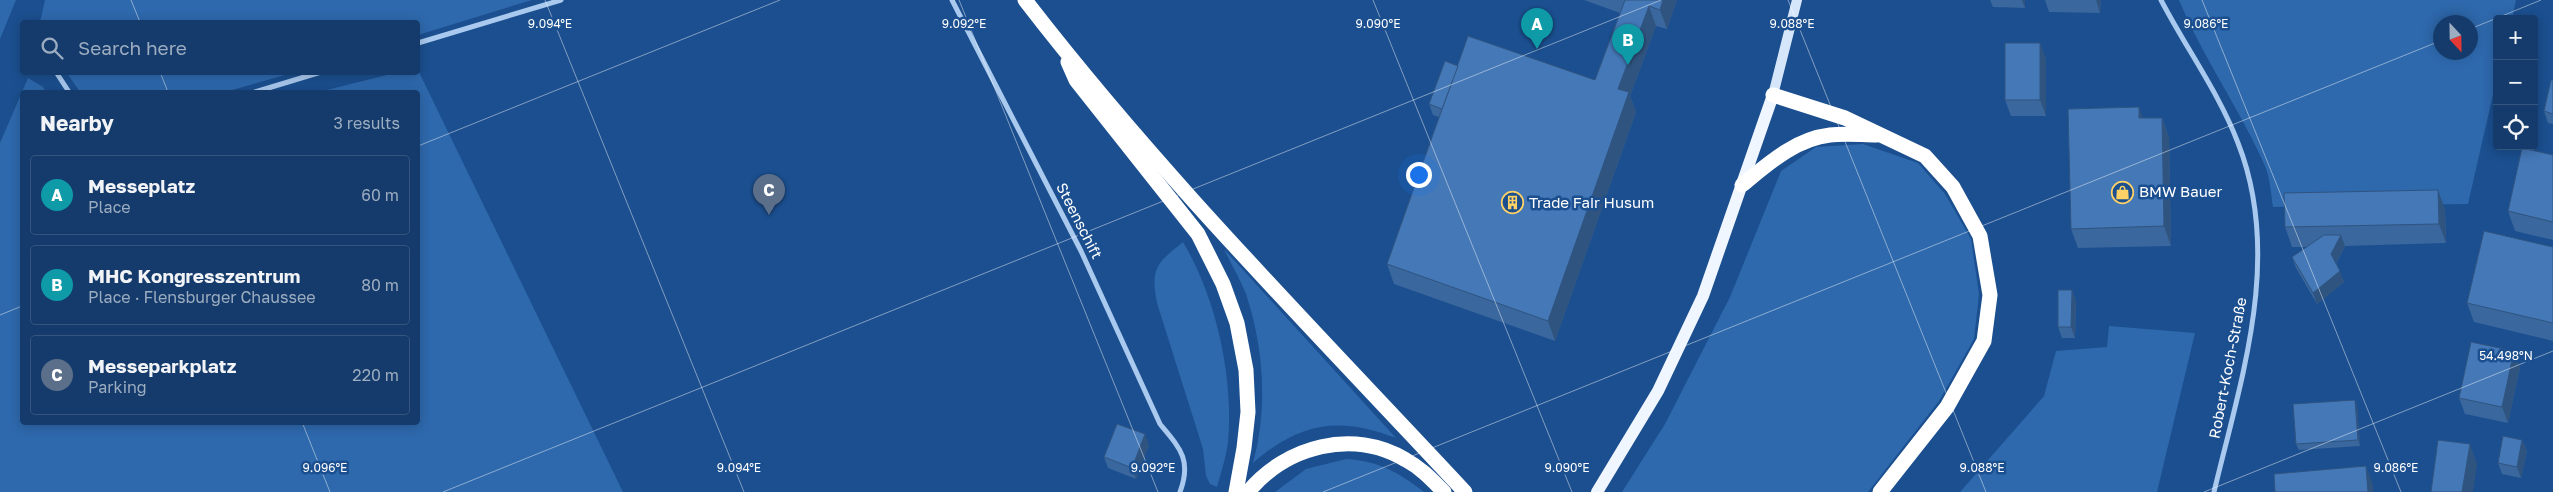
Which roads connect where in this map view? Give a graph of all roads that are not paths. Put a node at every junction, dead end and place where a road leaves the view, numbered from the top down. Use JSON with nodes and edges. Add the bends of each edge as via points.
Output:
{"nodes":[{"id":1,"x":561,"y":0,"type":"edge"},
{"id":2,"x":952,"y":0,"type":"edge"},
{"id":3,"x":1025,"y":0,"type":"edge"},
{"id":4,"x":1797,"y":0,"type":"edge"},
{"id":5,"x":2162,"y":0,"type":"edge"},
{"id":6,"x":420,"y":42,"type":"edge"},
{"id":7,"x":1063,"y":49,"type":"junction"},
{"id":8,"x":58,"y":75,"type":"edge"},
{"id":9,"x":311,"y":75,"type":"edge"},
{"id":10,"x":68,"y":90,"type":"edge"},
{"id":11,"x":262,"y":90,"type":"edge"},
{"id":12,"x":1773,"y":95,"type":"junction"},
{"id":13,"x":1881,"y":135,"type":"junction"},
{"id":14,"x":1742,"y":185,"type":"junction"},
{"id":15,"x":1180,"y":492,"type":"edge"},
{"id":16,"x":1236,"y":492,"type":"edge"},
{"id":17,"x":1248,"y":492,"type":"edge"},
{"id":18,"x":1444,"y":492,"type":"edge"},
{"id":19,"x":1465,"y":492,"type":"edge"},
{"id":20,"x":1597,"y":492,"type":"edge"},
{"id":21,"x":1880,"y":492,"type":"edge"},
{"id":22,"x":2214,"y":492,"type":"edge"}],
"edges":[{"from":1,"to":6,"type":"street"},
{"from":2,"to":15,"type":"street","name":"Steenschift","via":[[1081,251],[1160,424],[1177,444],[1187,474]]},
{"from":3,"to":7,"type":"highway"},
{"from":4,"to":12,"type":"main road"},
{"from":5,"to":22,"type":"street","name":"Robert-Koch-Straße","via":[[2232,128],[2253,190],[2257,216],[2254,312]]},
{"from":7,"to":16,"type":"highway","via":[[1076,80],[1198,234],[1224,284],[1237,323],[1246,370],[1248,412]]},
{"from":7,"to":19,"type":"highway","via":[[1214,223]]},
{"from":8,"to":10,"type":"street"},
{"from":9,"to":11,"type":"street"},
{"from":12,"to":13,"type":"highway","via":[[1845,118]]},
{"from":12,"to":14,"type":"main road"},
{"from":13,"to":14,"type":"highway","via":[[1830,135],[1807,140],[1777,157]]},
{"from":13,"to":21,"type":"highway","via":[[1925,156],[1953,187],[1980,236],[1990,295],[1984,341],[1947,407]]},
{"from":14,"to":20,"type":"main road","via":[[1703,296],[1658,391]]},
{"from":17,"to":18,"type":"highway","via":[[1282,461],[1303,451],[1333,444],[1381,448],[1406,459]]}]}
